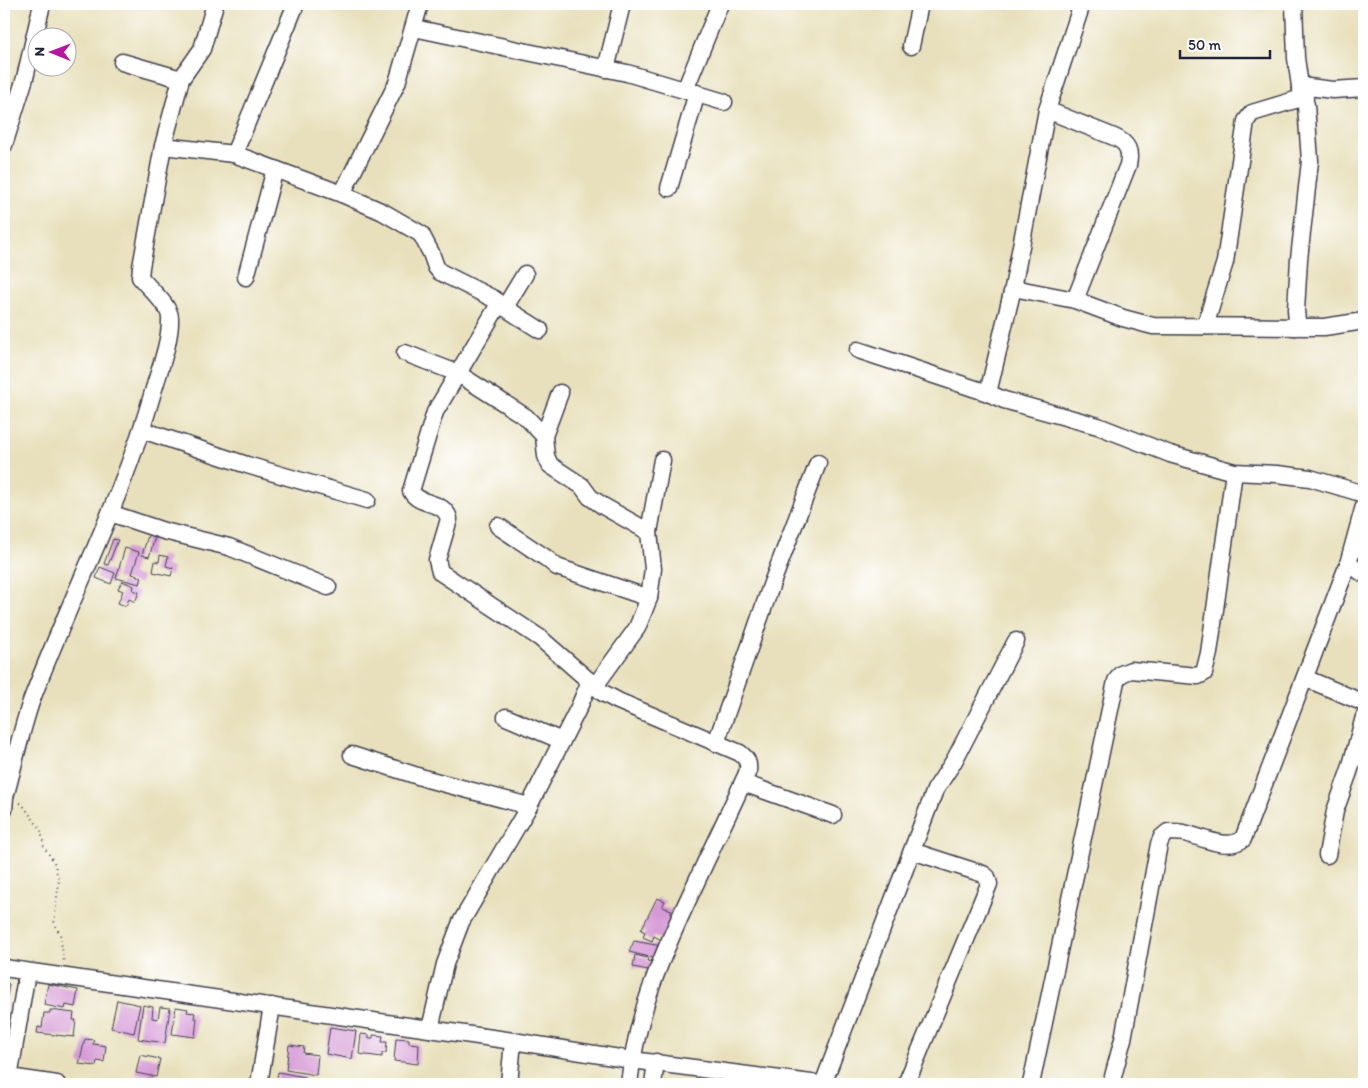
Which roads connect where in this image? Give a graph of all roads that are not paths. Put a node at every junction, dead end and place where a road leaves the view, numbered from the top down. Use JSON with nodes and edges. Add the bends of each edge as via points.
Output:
{"nodes":[{"id":1,"x":215,"y":4,"type":"edge"},
{"id":2,"x":296,"y":4,"type":"edge"},
{"id":3,"x":420,"y":4,"type":"edge"},
{"id":4,"x":622,"y":4,"type":"edge"},
{"id":5,"x":720,"y":4,"type":"edge"},
{"id":6,"x":920,"y":4,"type":"edge"},
{"id":7,"x":1079,"y":4,"type":"edge"},
{"id":8,"x":1294,"y":4,"type":"edge"},
{"id":9,"x":38,"y":5,"type":"edge"},
{"id":10,"x":414,"y":28,"type":"junction"},
{"id":11,"x":911,"y":46,"type":"dead end"},
{"id":12,"x":122,"y":62,"type":"dead end"},
{"id":13,"x":606,"y":69,"type":"junction"},
{"id":14,"x":181,"y":79,"type":"junction"},
{"id":15,"x":1364,"y":88,"type":"edge"},
{"id":16,"x":691,"y":92,"type":"junction"},
{"id":17,"x":1302,"y":92,"type":"junction"},
{"id":18,"x":724,"y":102,"type":"dead end"},
{"id":19,"x":1047,"y":110,"type":"junction"},
{"id":20,"x":4,"y":145,"type":"edge"},
{"id":21,"x":163,"y":146,"type":"junction"},
{"id":22,"x":234,"y":154,"type":"junction"},
{"id":23,"x":275,"y":169,"type":"junction"},
{"id":24,"x":668,"y":188,"type":"dead end"},
{"id":25,"x":342,"y":194,"type":"junction"},
{"id":26,"x":525,"y":274,"type":"dead end"},
{"id":27,"x":246,"y":277,"type":"dead end"},
{"id":28,"x":1013,"y":288,"type":"junction"},
{"id":29,"x":1075,"y":300,"type":"junction"},
{"id":30,"x":502,"y":305,"type":"junction"},
{"id":31,"x":1364,"y":321,"type":"edge"},
{"id":32,"x":1205,"y":326,"type":"junction"},
{"id":33,"x":1295,"y":327,"type":"junction"},
{"id":34,"x":540,"y":330,"type":"dead end"},
{"id":35,"x":858,"y":350,"type":"dead end"},
{"id":36,"x":405,"y":353,"type":"dead end"},
{"id":37,"x":457,"y":373,"type":"junction"},
{"id":38,"x":560,"y":393,"type":"dead end"},
{"id":39,"x":988,"y":393,"type":"junction"},
{"id":40,"x":142,"y":430,"type":"junction"},
{"id":41,"x":544,"y":436,"type":"junction"},
{"id":42,"x":662,"y":460,"type":"dead end"},
{"id":43,"x":818,"y":463,"type":"dead end"},
{"id":44,"x":1234,"y":472,"type":"junction"},
{"id":45,"x":1364,"y":494,"type":"edge"},
{"id":46,"x":367,"y":500,"type":"dead end"},
{"id":47,"x":1364,"y":506,"type":"edge"},
{"id":48,"x":110,"y":513,"type":"junction"},
{"id":49,"x":498,"y":526,"type":"dead end"},
{"id":50,"x":649,"y":532,"type":"junction"},
{"id":51,"x":1348,"y":564,"type":"junction"},
{"id":52,"x":1364,"y":574,"type":"edge"},
{"id":53,"x":328,"y":587,"type":"dead end"},
{"id":54,"x":649,"y":598,"type":"junction"},
{"id":55,"x":1016,"y":641,"type":"dead end"},
{"id":56,"x":1305,"y":678,"type":"junction"},
{"id":57,"x":592,"y":683,"type":"junction"},
{"id":58,"x":1364,"y":703,"type":"edge"},
{"id":59,"x":506,"y":717,"type":"dead end"},
{"id":60,"x":1364,"y":717,"type":"edge"},
{"id":61,"x":562,"y":741,"type":"junction"},
{"id":62,"x":716,"y":743,"type":"junction"},
{"id":63,"x":352,"y":755,"type":"dead end"},
{"id":64,"x":743,"y":783,"type":"junction"},
{"id":65,"x":5,"y":804,"type":"edge"},
{"id":66,"x":529,"y":806,"type":"junction"},
{"id":67,"x":833,"y":815,"type":"dead end"},
{"id":68,"x":912,"y":851,"type":"junction"},
{"id":69,"x":1327,"y":855,"type":"dead end"},
{"id":70,"x":4,"y":968,"type":"edge"},
{"id":71,"x":27,"y":972,"type":"junction"},
{"id":72,"x":272,"y":1006,"type":"junction"},
{"id":73,"x":430,"y":1029,"type":"junction"},
{"id":74,"x":513,"y":1041,"type":"junction"},
{"id":75,"x":632,"y":1060,"type":"junction"},
{"id":76,"x":656,"y":1062,"type":"junction"},
{"id":77,"x":9,"y":1081,"type":"edge"},
{"id":78,"x":798,"y":1082,"type":"edge"},
{"id":79,"x":57,"y":1084,"type":"edge"},
{"id":80,"x":259,"y":1084,"type":"edge"},
{"id":81,"x":509,"y":1084,"type":"edge"},
{"id":82,"x":629,"y":1084,"type":"edge"},
{"id":83,"x":653,"y":1084,"type":"edge"},
{"id":84,"x":818,"y":1084,"type":"edge"},
{"id":85,"x":823,"y":1084,"type":"edge"},
{"id":86,"x":906,"y":1084,"type":"edge"},
{"id":87,"x":1031,"y":1084,"type":"edge"},
{"id":88,"x":1111,"y":1084,"type":"edge"}],
"edges":[{"from":1,"to":14,"type":"street","via":[[202,49]]},
{"from":2,"to":22,"type":"street"},
{"from":3,"to":10,"type":"street"},
{"from":4,"to":13,"type":"street"},
{"from":5,"to":16,"type":"street"},
{"from":6,"to":11,"type":"street"},
{"from":7,"to":19,"type":"street","via":[[1080,10]]},
{"from":8,"to":17,"type":"street","via":[[1296,58]]},
{"from":9,"to":20,"type":"street","via":[[25,78]]},
{"from":10,"to":13,"type":"street"},
{"from":10,"to":25,"type":"street","via":[[397,83]]},
{"from":12,"to":14,"type":"street"},
{"from":13,"to":16,"type":"street"},
{"from":14,"to":21,"type":"street"},
{"from":15,"to":17,"type":"street"},
{"from":16,"to":18,"type":"street"},
{"from":16,"to":24,"type":"street"},
{"from":17,"to":32,"type":"street","via":[[1252,114],[1246,121],[1225,262]]},
{"from":17,"to":33,"type":"street","via":[[1309,130],[1310,162]]},
{"from":19,"to":28,"type":"street"},
{"from":19,"to":29,"type":"street","via":[[1122,140],[1128,146],[1130,157]]},
{"from":21,"to":22,"type":"street"},
{"from":21,"to":40,"type":"street","via":[[140,277],[169,309],[170,319]]},
{"from":22,"to":23,"type":"street"},
{"from":23,"to":25,"type":"street"},
{"from":23,"to":27,"type":"street"},
{"from":25,"to":30,"type":"street","via":[[421,234],[440,272]]},
{"from":26,"to":30,"type":"street"},
{"from":28,"to":29,"type":"street"},
{"from":28,"to":39,"type":"street"},
{"from":29,"to":32,"type":"street","via":[[1153,326]]},
{"from":30,"to":34,"type":"street"},
{"from":30,"to":37,"type":"street"},
{"from":31,"to":33,"type":"street","via":[[1324,327]]},
{"from":32,"to":33,"type":"street"},
{"from":35,"to":39,"type":"street"},
{"from":36,"to":37,"type":"street"},
{"from":37,"to":41,"type":"street","via":[[526,417]]},
{"from":37,"to":57,"type":"street","via":[[435,412],[411,491],[417,499],[444,509],[448,514],[437,560],[440,572],[540,638]]},
{"from":38,"to":41,"type":"street"},
{"from":39,"to":44,"type":"street"},
{"from":40,"to":46,"type":"street"},
{"from":40,"to":48,"type":"street"},
{"from":41,"to":50,"type":"street","via":[[550,465],[582,486],[603,506]]},
{"from":42,"to":50,"type":"street"},
{"from":43,"to":62,"type":"street"},
{"from":44,"to":45,"type":"street","via":[[1310,478]]},
{"from":44,"to":87,"type":"street","via":[[1204,672],[1198,676],[1132,670],[1120,674],[1116,681]]},
{"from":47,"to":51,"type":"street"},
{"from":48,"to":53,"type":"street","via":[[229,547]]},
{"from":48,"to":65,"type":"street","via":[[32,700]]},
{"from":49,"to":54,"type":"street","via":[[557,567]]},
{"from":50,"to":54,"type":"street","via":[[653,568]]},
{"from":51,"to":52,"type":"street"},
{"from":51,"to":56,"type":"street"},
{"from":54,"to":57,"type":"street","via":[[637,628]]},
{"from":55,"to":68,"type":"street","via":[[936,790]]},
{"from":56,"to":58,"type":"street"},
{"from":56,"to":88,"type":"street","via":[[1243,839],[1238,843],[1225,844],[1183,833],[1168,832],[1162,837],[1123,1039]]},
{"from":57,"to":61,"type":"street"},
{"from":57,"to":62,"type":"street","via":[[618,701]]},
{"from":59,"to":61,"type":"street"},
{"from":60,"to":69,"type":"street","via":[[1335,810]]},
{"from":61,"to":66,"type":"street"},
{"from":62,"to":64,"type":"street","via":[[746,758],[749,765]]},
{"from":63,"to":66,"type":"street"},
{"from":64,"to":67,"type":"street"},
{"from":64,"to":75,"type":"street","via":[[665,949],[644,1005]]},
{"from":66,"to":73,"type":"street","via":[[461,922],[445,964]]},
{"from":68,"to":85,"type":"street"},
{"from":68,"to":86,"type":"street","via":[[983,874],[989,884]]},
{"from":70,"to":71,"type":"street"},
{"from":71,"to":72,"type":"street"},
{"from":71,"to":77,"type":"street"},
{"from":72,"to":73,"type":"street"},
{"from":72,"to":80,"type":"street"},
{"from":73,"to":74,"type":"street"},
{"from":74,"to":75,"type":"street"},
{"from":74,"to":81,"type":"street"},
{"from":75,"to":76,"type":"street"},
{"from":75,"to":82,"type":"street"},
{"from":76,"to":78,"type":"street"},
{"from":76,"to":83,"type":"street"},
{"from":77,"to":79,"type":"street"},
{"from":78,"to":84,"type":"street"}]}
